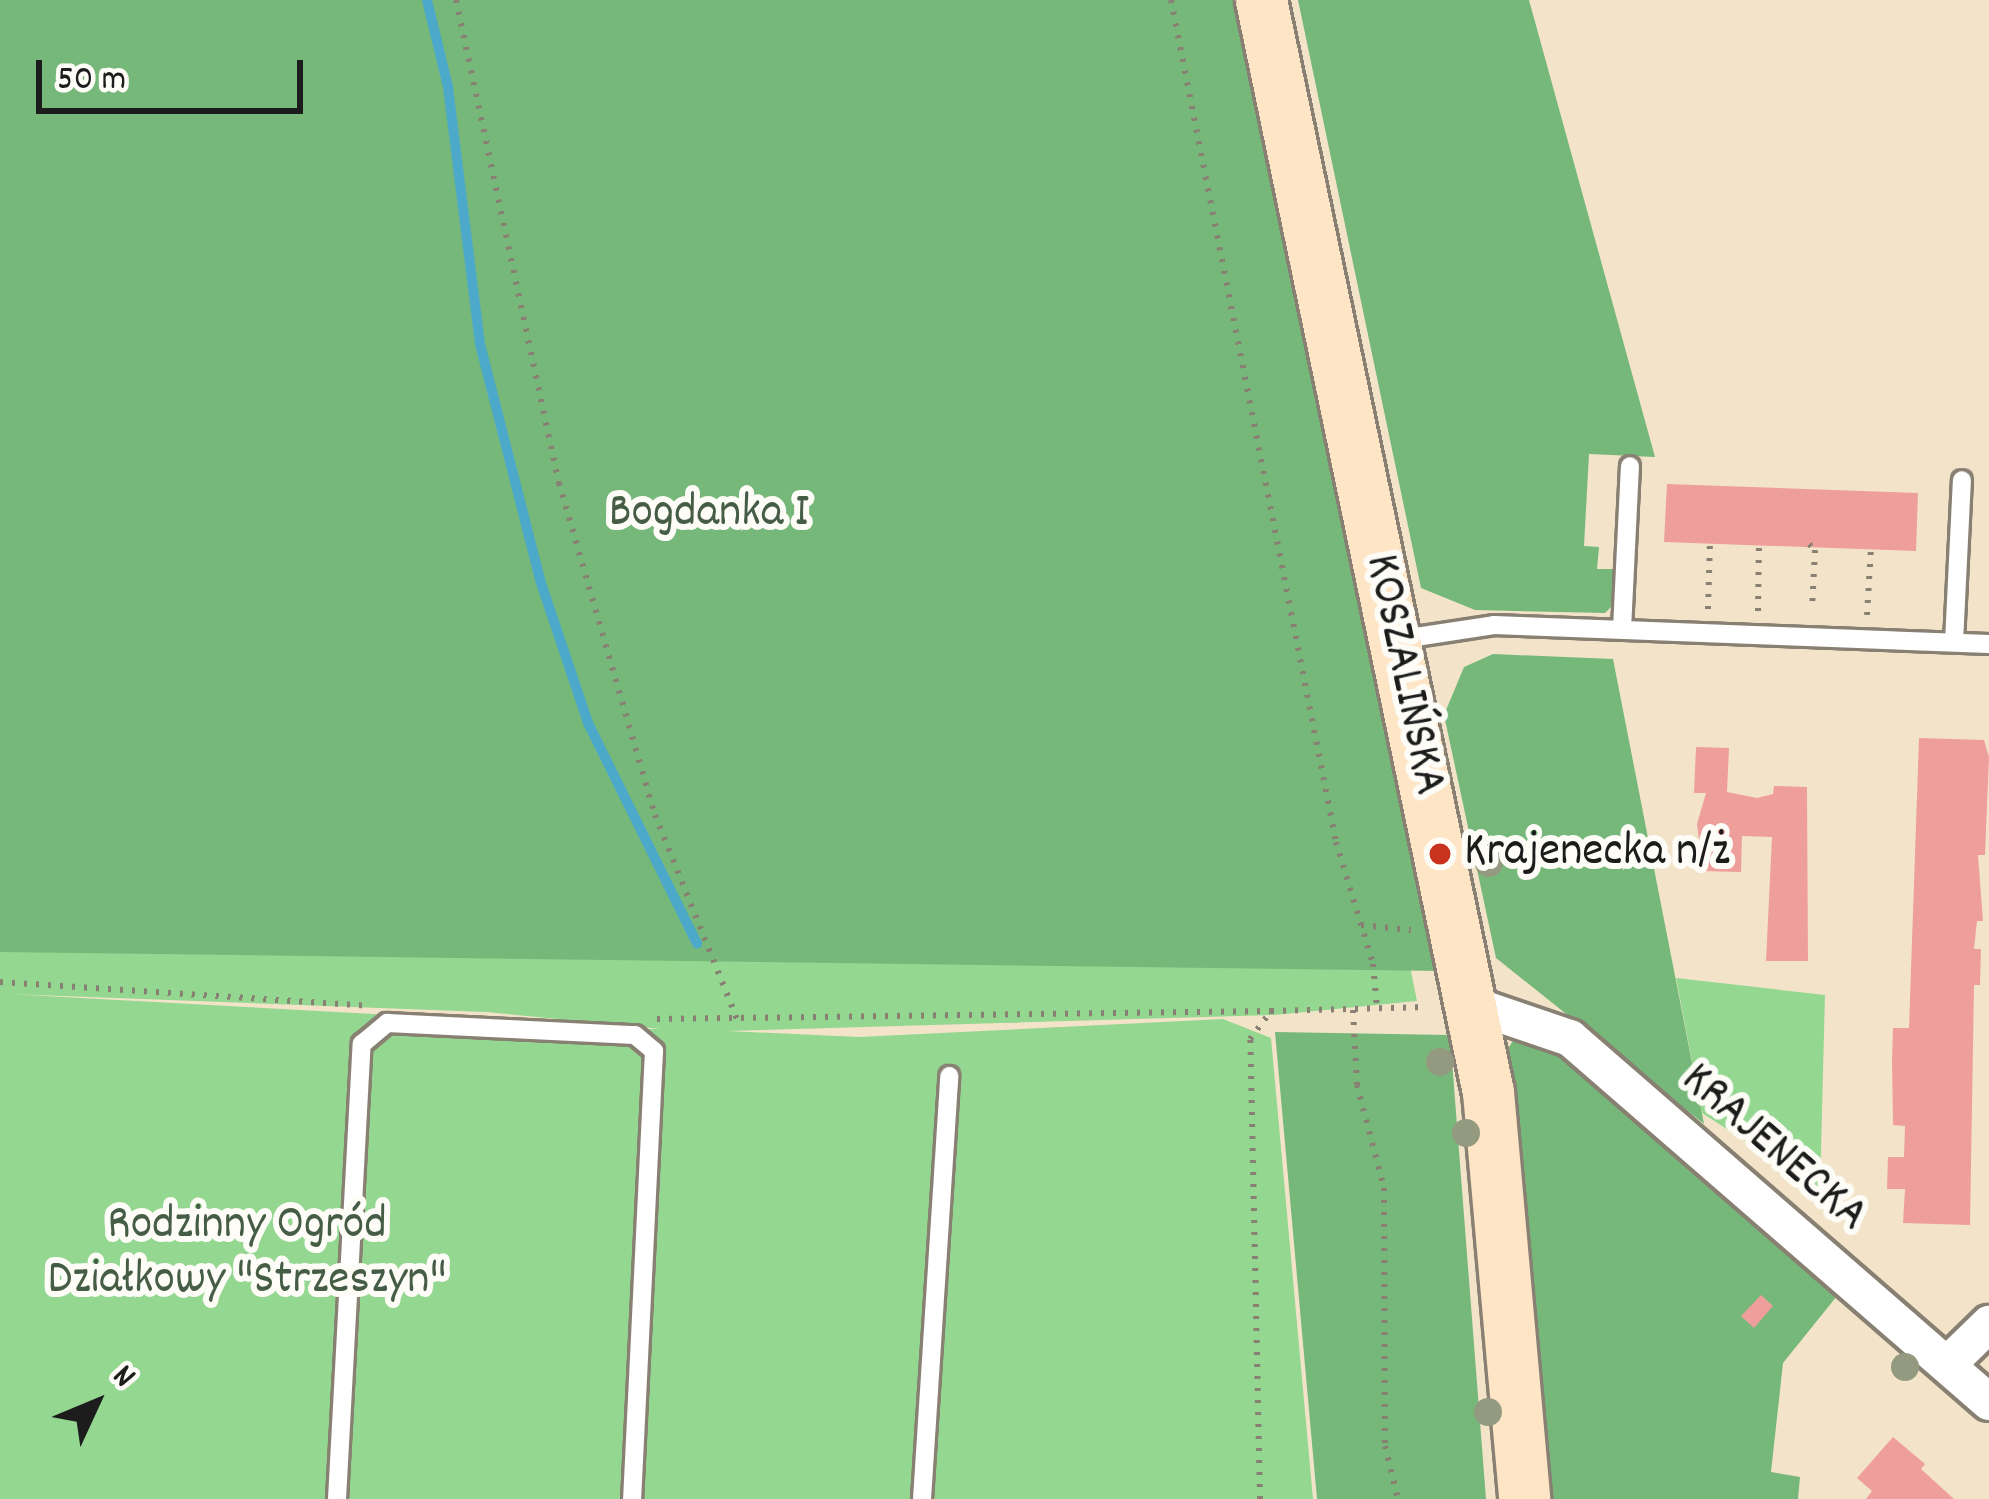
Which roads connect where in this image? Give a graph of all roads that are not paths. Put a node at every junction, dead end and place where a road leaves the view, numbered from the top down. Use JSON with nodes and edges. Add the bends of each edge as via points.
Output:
{"nodes":[{"id":1,"x":1261,"y":0,"type":"edge"},
{"id":2,"x":1630,"y":466,"type":"dead end"},
{"id":3,"x":1962,"y":480,"type":"dead end"},
{"id":4,"x":1622,"y":629,"type":"junction"},
{"id":5,"x":1396,"y":640,"type":"junction"},
{"id":6,"x":1954,"y":642,"type":"junction"},
{"id":7,"x":1989,"y":644,"type":"edge"},
{"id":8,"x":1473,"y":1005,"type":"junction"},
{"id":9,"x":950,"y":1076,"type":"dead end"},
{"id":10,"x":1989,"y":1324,"type":"edge"},
{"id":11,"x":1947,"y":1366,"type":"junction"},
{"id":12,"x":1989,"y":1402,"type":"edge"},
{"id":13,"x":338,"y":1499,"type":"edge"},
{"id":14,"x":632,"y":1499,"type":"edge"},
{"id":15,"x":922,"y":1499,"type":"edge"},
{"id":16,"x":1524,"y":1499,"type":"edge"}],
"edges":[{"from":1,"to":5,"type":"street","name":"KOSZALIŃSKA"},
{"from":2,"to":4,"type":"lane"},
{"from":3,"to":6,"type":"lane"},
{"from":4,"to":5,"type":"lane","via":[[1494,626]]},
{"from":4,"to":6,"type":"lane"},
{"from":5,"to":8,"type":"street","name":"KOSZALIŃSKA"},
{"from":6,"to":7,"type":"lane"},
{"from":8,"to":11,"type":"street","name":"KRAJENECKA","via":[[1533,1019],[1587,1051]]},
{"from":8,"to":16,"type":"street","name":"KOSZALIŃSKA","via":[[1507,1256]]},
{"from":9,"to":15,"type":"lane"},
{"from":10,"to":11,"type":"street"},
{"from":11,"to":12,"type":"street","name":"KRAJENECKA"},
{"from":13,"to":14,"type":"lane","via":[[362,1045],[387,1023],[635,1035],[655,1052]]}]}
